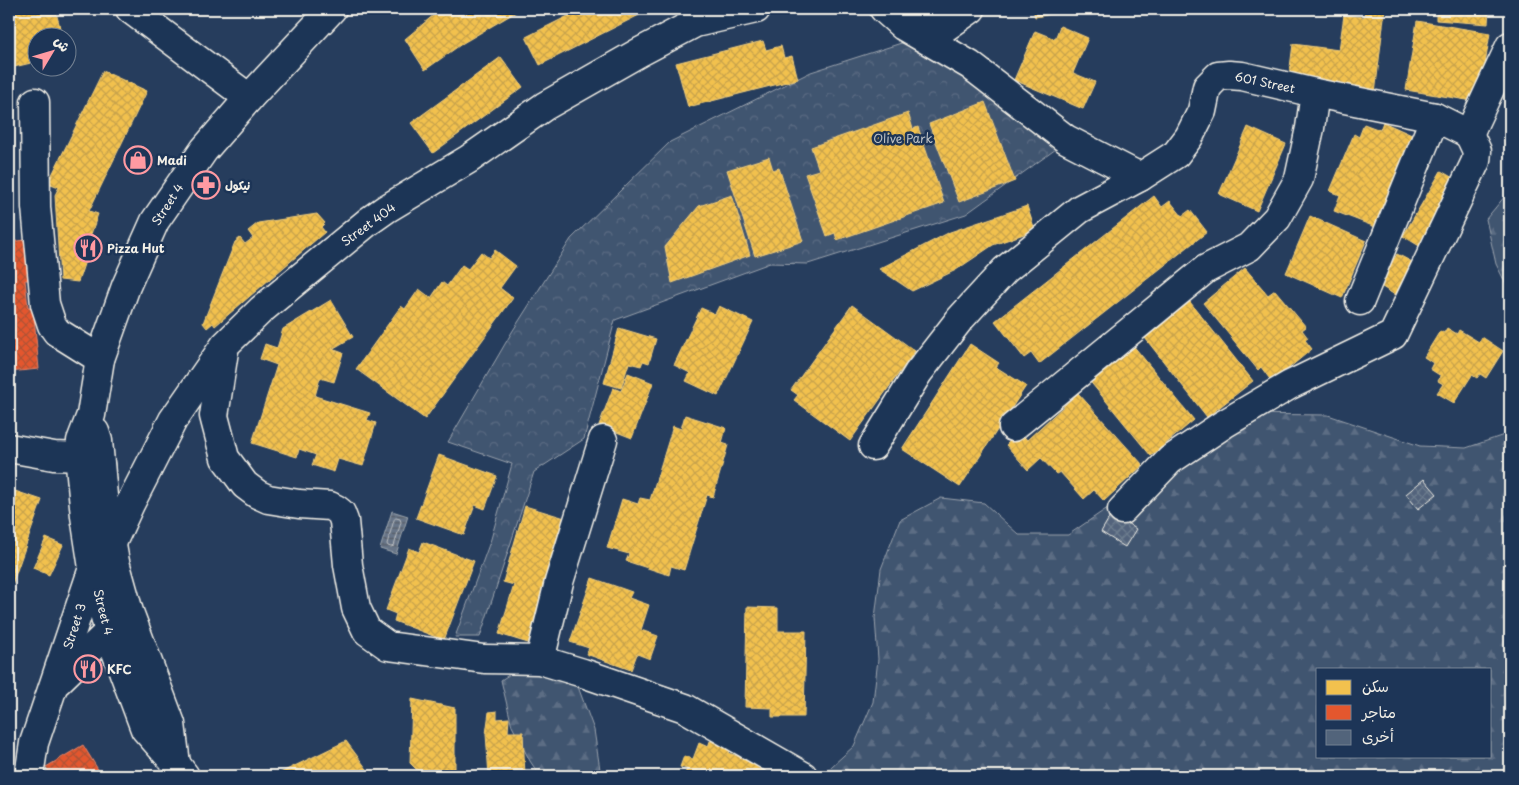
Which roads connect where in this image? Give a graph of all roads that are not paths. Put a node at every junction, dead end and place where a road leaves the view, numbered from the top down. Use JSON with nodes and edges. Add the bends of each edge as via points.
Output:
{"nodes":[{"id":1,"x":130,"y":9,"type":"edge"},
{"id":2,"x":332,"y":9,"type":"edge"},
{"id":3,"x":756,"y":9,"type":"edge"},
{"id":4,"x":971,"y":9,"type":"edge"},
{"id":5,"x":893,"y":18,"type":"edge"},
{"id":6,"x":1510,"y":46,"type":"edge"},
{"id":7,"x":1315,"y":93,"type":"junction"},
{"id":8,"x":249,"y":98,"type":"junction"},
{"id":9,"x":35,"y":102,"type":"dead end"},
{"id":10,"x":1435,"y":117,"type":"junction"},
{"id":11,"x":1469,"y":134,"type":"junction"},
{"id":12,"x":1140,"y":176,"type":"junction"},
{"id":13,"x":1360,"y":301,"type":"dead end"},
{"id":14,"x":225,"y":345,"type":"junction"},
{"id":15,"x":100,"y":359,"type":"junction"},
{"id":16,"x":1013,"y":427,"type":"dead end"},
{"id":17,"x":603,"y":440,"type":"dead end"},
{"id":18,"x":873,"y":446,"type":"dead end"},
{"id":19,"x":9,"y":448,"type":"edge"},
{"id":20,"x":90,"y":461,"type":"junction"},
{"id":21,"x":1122,"y":510,"type":"dead end"},
{"id":22,"x":112,"y":545,"type":"junction"},
{"id":23,"x":94,"y":568,"type":"junction"},
{"id":24,"x":129,"y":612,"type":"junction"},
{"id":25,"x":109,"y":632,"type":"junction"},
{"id":26,"x":540,"y":660,"type":"junction"},
{"id":27,"x":55,"y":684,"type":"junction"},
{"id":28,"x":181,"y":770,"type":"edge"},
{"id":29,"x":29,"y":776,"type":"edge"},
{"id":30,"x":803,"y":776,"type":"edge"}],
"edges":[{"from":1,"to":8,"type":"street"},
{"from":2,"to":8,"type":"street","name":"Street 4"},
{"from":3,"to":14,"type":"street","name":"Street 404","via":[[696,23],[545,106],[469,159],[386,209],[261,310]]},
{"from":4,"to":5,"type":"street","via":[[944,28]]},
{"from":5,"to":12,"type":"street","via":[[970,65],[1066,139]]},
{"from":6,"to":11,"type":"street"},
{"from":7,"to":10,"type":"street","name":"601 Street"},
{"from":7,"to":12,"type":"street","name":"601 Street","via":[[1242,76],[1218,76],[1207,87],[1202,111],[1180,149]]},
{"from":7,"to":16,"type":"street","via":[[1299,180],[1277,218],[1249,248],[1206,269]]},
{"from":8,"to":15,"type":"street","name":"Street 4","via":[[204,150],[155,221],[126,286]]},
{"from":9,"to":15,"type":"street","via":[[36,207],[45,304],[57,332]]},
{"from":10,"to":11,"type":"street","name":"601 Street"},
{"from":10,"to":13,"type":"street"},
{"from":11,"to":21,"type":"street","via":[[1477,151],[1476,161],[1393,335],[1290,385],[1224,424],[1170,460]]},
{"from":12,"to":18,"type":"street","name":"601 Street","via":[[1080,209],[1005,270],[960,319],[918,373]]},
{"from":14,"to":22,"type":"street","name":"Street 404","via":[[173,420]]},
{"from":14,"to":26,"type":"street","via":[[214,416],[225,458],[245,485],[257,494],[268,499],[330,506],[340,513],[344,521],[356,608],[367,631],[388,646],[484,659]]},
{"from":15,"to":20,"type":"street","name":"Street 4","via":[[91,414],[81,441]]},
{"from":17,"to":26,"type":"street","via":[[559,582]]},
{"from":19,"to":20,"type":"street"},
{"from":20,"to":22,"type":"street","name":"Street 4","via":[[103,496]]},
{"from":20,"to":23,"type":"street","name":"Street 4","via":[[85,516]]},
{"from":22,"to":23,"type":"street","name":"Street 404"},
{"from":22,"to":24,"type":"street","name":"Street 4"},
{"from":23,"to":25,"type":"street","name":"Street 4"},
{"from":23,"to":27,"type":"street","name":"Street 3"},
{"from":24,"to":25,"type":"street","name":"Street 3"},
{"from":24,"to":28,"type":"street","name":"Street 4","via":[[171,724]]},
{"from":25,"to":27,"type":"street","name":"Street 3"},
{"from":25,"to":28,"type":"street","name":"Street 4","via":[[145,729]]},
{"from":26,"to":30,"type":"street","via":[[685,708]]},
{"from":27,"to":29,"type":"street","name":"Street 3","via":[[34,743]]}]}
